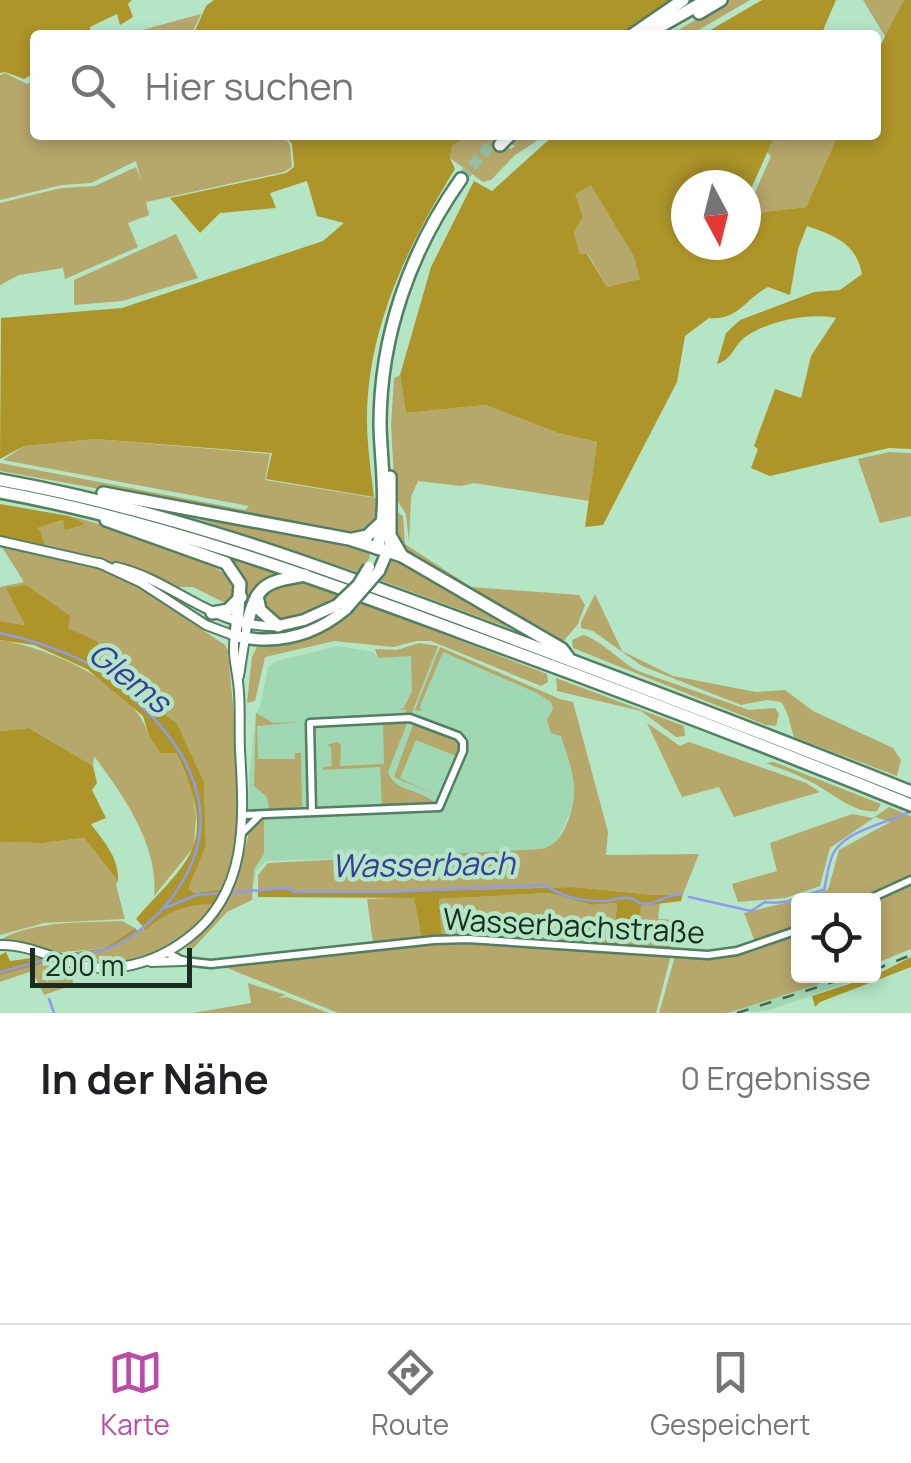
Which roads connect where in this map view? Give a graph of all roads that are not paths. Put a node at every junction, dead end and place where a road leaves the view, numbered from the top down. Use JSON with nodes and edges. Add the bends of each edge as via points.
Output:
{"nodes":[{"id":1,"x":683,"y":0,"type":"edge"},
{"id":2,"x":707,"y":0,"type":"edge"},
{"id":3,"x":721,"y":0,"type":"edge"},
{"id":4,"x":639,"y":30,"type":"edge"},
{"id":5,"x":654,"y":30,"type":"edge"},
{"id":6,"x":670,"y":30,"type":"edge"},
{"id":7,"x":464,"y":181,"type":"tunnel mouth"},
{"id":8,"x":0,"y":480,"type":"edge"},
{"id":9,"x":0,"y":492,"type":"edge"},
{"id":10,"x":71,"y":494,"type":"junction"},
{"id":11,"x":90,"y":510,"type":"junction"},
{"id":12,"x":386,"y":511,"type":"junction"},
{"id":13,"x":391,"y":537,"type":"junction"},
{"id":14,"x":349,"y":539,"type":"junction"},
{"id":15,"x":0,"y":542,"type":"edge"},
{"id":16,"x":382,"y":550,"type":"junction"},
{"id":17,"x":402,"y":556,"type":"junction"},
{"id":18,"x":99,"y":563,"type":"junction"},
{"id":19,"x":308,"y":575,"type":"junction"},
{"id":20,"x":257,"y":596,"type":"junction"},
{"id":21,"x":240,"y":597,"type":"junction"},
{"id":22,"x":342,"y":607,"type":"junction"},
{"id":23,"x":212,"y":613,"type":"junction"},
{"id":24,"x":278,"y":626,"type":"junction"},
{"id":25,"x":215,"y":630,"type":"junction"},
{"id":26,"x":241,"y":631,"type":"junction"},
{"id":27,"x":262,"y":640,"type":"junction"},
{"id":28,"x":234,"y":650,"type":"junction"},
{"id":29,"x":242,"y":660,"type":"junction"},
{"id":30,"x":570,"y":660,"type":"junction"},
{"id":31,"x":238,"y":681,"type":"junction"},
{"id":32,"x":880,"y":786,"type":"junction"},
{"id":33,"x":911,"y":792,"type":"edge"},
{"id":34,"x":911,"y":805,"type":"edge"},
{"id":35,"x":312,"y":812,"type":"junction"},
{"id":36,"x":261,"y":814,"type":"junction"},
{"id":37,"x":242,"y":815,"type":"junction"},
{"id":38,"x":242,"y":833,"type":"junction"},
{"id":39,"x":911,"y":880,"type":"edge"},
{"id":40,"x":881,"y":893,"type":"edge"},
{"id":41,"x":791,"y":932,"type":"edge"},
{"id":42,"x":0,"y":945,"type":"edge"},
{"id":43,"x":166,"y":952,"type":"junction"},
{"id":44,"x":183,"y":960,"type":"junction"},
{"id":45,"x":146,"y":962,"type":"junction"}],
"edges":[{"from":1,"to":4,"type":"highway"},
{"from":2,"to":5,"type":"highway"},
{"from":3,"to":6,"type":"highway"},
{"from":7,"to":12,"type":"highway","via":[[425,255],[397,337]]},
{"from":8,"to":10,"type":"highway"},
{"from":9,"to":11,"type":"highway"},
{"from":10,"to":14,"type":"highway","via":[[86,490]]},
{"from":10,"to":30,"type":"highway","via":[[238,538]]},
{"from":11,"to":19,"type":"highway"},
{"from":11,"to":21,"type":"highway","via":[[219,558],[238,578]]},
{"from":12,"to":13,"type":"highway"},
{"from":12,"to":14,"type":"highway","via":[[368,536]]},
{"from":12,"to":16,"type":"highway"},
{"from":13,"to":16,"type":"highway"},
{"from":13,"to":17,"type":"highway"},
{"from":14,"to":16,"type":"highway"},
{"from":15,"to":18,"type":"main road"},
{"from":16,"to":17,"type":"highway"},
{"from":16,"to":22,"type":"main road","bridge":true},
{"from":17,"to":30,"type":"highway","via":[[562,649]]},
{"from":18,"to":23,"type":"main road","via":[[142,574]]},
{"from":18,"to":25,"type":"main road"},
{"from":19,"to":20,"type":"highway","via":[[275,580]]},
{"from":19,"to":32,"type":"highway"},
{"from":20,"to":24,"type":"highway","via":[[260,610]]},
{"from":20,"to":26,"type":"highway"},
{"from":21,"to":23,"type":"highway","via":[[228,610]]},
{"from":21,"to":26,"type":"highway"},
{"from":22,"to":24,"type":"main road"},
{"from":22,"to":27,"type":"main road","via":[[312,631]]},
{"from":23,"to":26,"type":"main road"},
{"from":24,"to":26,"type":"main road"},
{"from":25,"to":26,"type":"main road"},
{"from":25,"to":28,"type":"main road"},
{"from":26,"to":27,"type":"main road"},
{"from":26,"to":28,"type":"main road"},
{"from":26,"to":29,"type":"main road"},
{"from":27,"to":29,"type":"main road"},
{"from":28,"to":31,"type":"main road"},
{"from":29,"to":31,"type":"main road"},
{"from":30,"to":32,"type":"highway"},
{"from":31,"to":37,"type":"main road"},
{"from":32,"to":33,"type":"highway"},
{"from":32,"to":34,"type":"highway"},
{"from":35,"to":35,"type":"street","via":[[438,807],[463,742],[410,718],[310,722]]},
{"from":35,"to":36,"type":"street"},
{"from":36,"to":37,"type":"street"},
{"from":36,"to":38,"type":"street"},
{"from":37,"to":38,"type":"main road"},
{"from":38,"to":43,"type":"main road","via":[[224,897],[203,926]]},
{"from":39,"to":40,"type":"street"},
{"from":41,"to":44,"type":"street","name":"Wasserbachstraße","via":[[708,956],[468,939],[211,964]]},
{"from":42,"to":45,"type":"main road","via":[[79,966]]},
{"from":43,"to":44,"type":"street","name":"Wasserbachstraße"},
{"from":43,"to":45,"type":"main road"},
{"from":44,"to":45,"type":"main road"}]}
